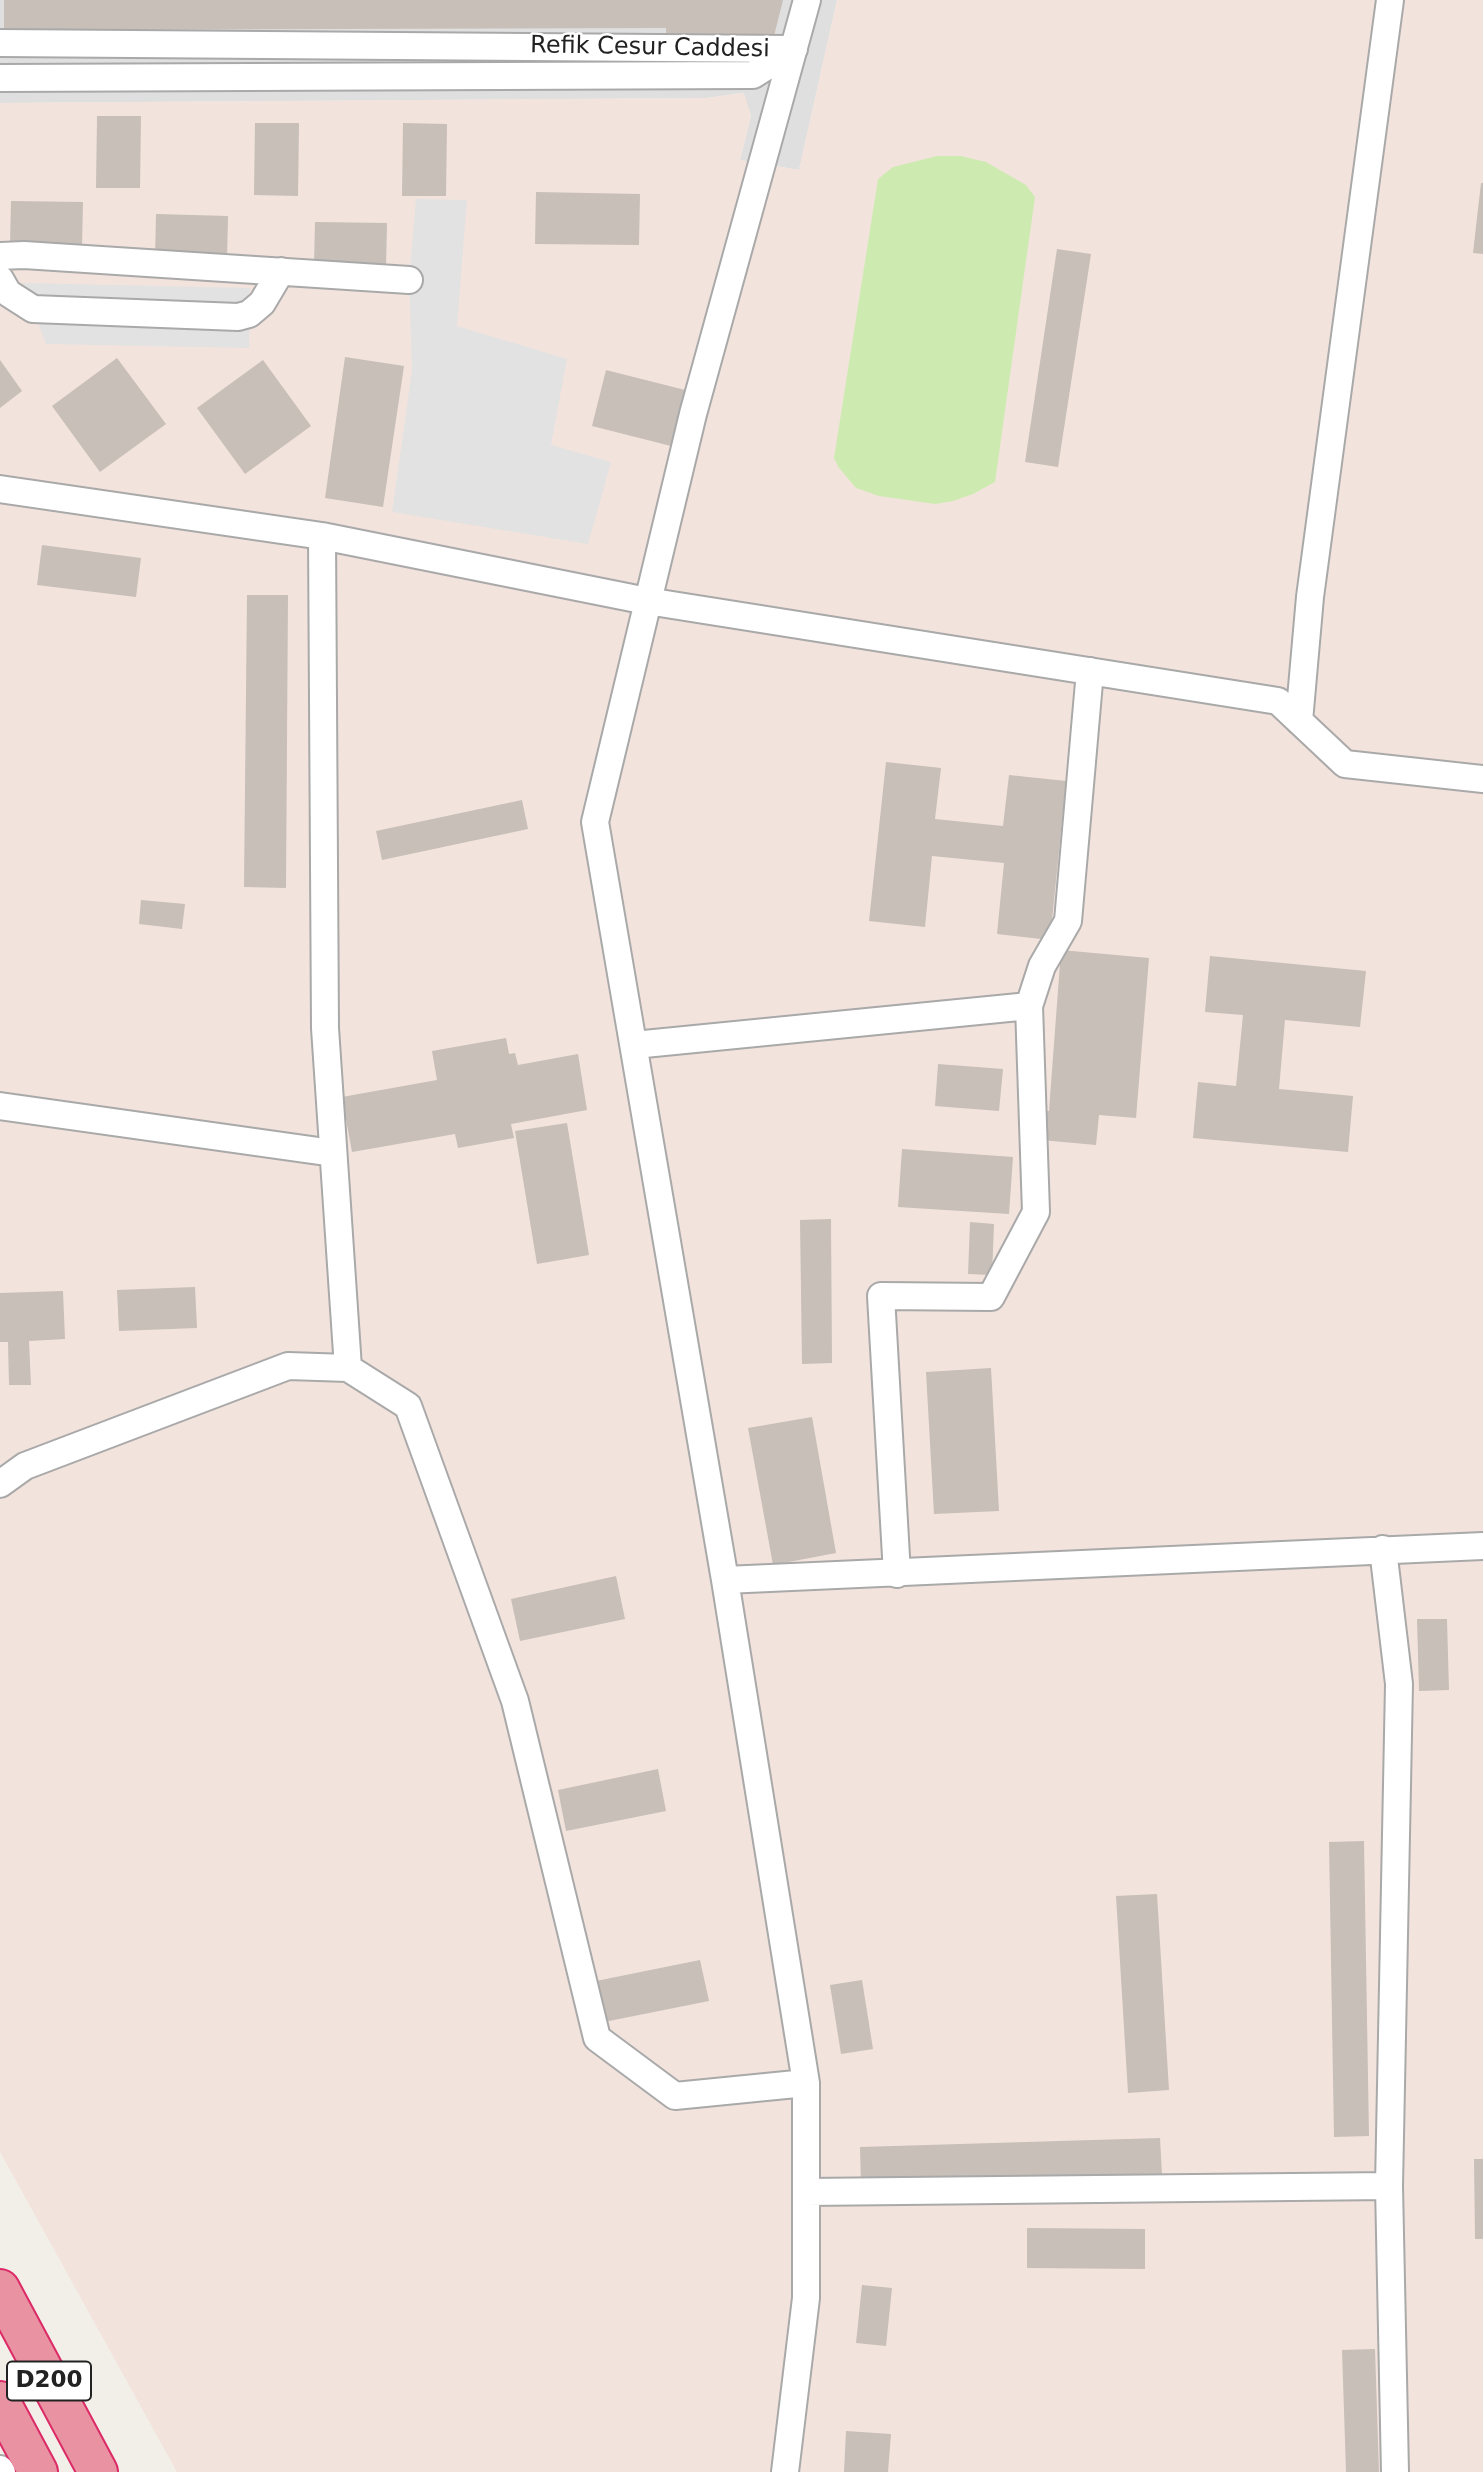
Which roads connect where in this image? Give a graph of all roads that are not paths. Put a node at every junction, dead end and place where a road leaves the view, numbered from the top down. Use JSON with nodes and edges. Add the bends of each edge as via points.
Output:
{"nodes":[{"id":1,"x":807,"y":0,"type":"edge"},
{"id":2,"x":1390,"y":0,"type":"edge"},
{"id":3,"x":0,"y":43,"type":"edge"},
{"id":4,"x":794,"y":49,"type":"junction"},
{"id":5,"x":0,"y":78,"type":"edge"},
{"id":6,"x":0,"y":256,"type":"edge"},
{"id":7,"x":281,"y":271,"type":"junction"},
{"id":8,"x":0,"y":279,"type":"edge"},
{"id":9,"x":409,"y":279,"type":"dead end"},
{"id":10,"x":0,"y":489,"type":"edge"},
{"id":11,"x":322,"y":536,"type":"junction"},
{"id":12,"x":647,"y":601,"type":"junction"},
{"id":13,"x":1090,"y":671,"type":"junction"},
{"id":14,"x":1299,"y":721,"type":"junction"},
{"id":15,"x":1483,"y":779,"type":"edge"},
{"id":16,"x":1029,"y":1006,"type":"junction"},
{"id":17,"x":634,"y":1045,"type":"junction"},
{"id":18,"x":0,"y":1106,"type":"edge"},
{"id":19,"x":333,"y":1153,"type":"junction"},
{"id":20,"x":348,"y":1368,"type":"junction"},
{"id":21,"x":0,"y":1483,"type":"edge"},
{"id":22,"x":1483,"y":1546,"type":"edge"},
{"id":23,"x":1383,"y":1549,"type":"junction"},
{"id":24,"x":897,"y":1574,"type":"junction"},
{"id":25,"x":725,"y":1580,"type":"junction"},
{"id":26,"x":806,"y":2083,"type":"junction"},
{"id":27,"x":1389,"y":2186,"type":"junction"},
{"id":28,"x":806,"y":2192,"type":"junction"},
{"id":29,"x":0,"y":2289,"type":"edge"},
{"id":30,"x":0,"y":2401,"type":"edge"},
{"id":31,"x":38,"y":2472,"type":"edge"},
{"id":32,"x":97,"y":2472,"type":"edge"},
{"id":33,"x":785,"y":2472,"type":"edge"},
{"id":34,"x":1395,"y":2472,"type":"edge"}],
"edges":[{"from":1,"to":4,"type":"street"},
{"from":2,"to":14,"type":"street","via":[[1310,597]]},
{"from":3,"to":4,"type":"street","name":"Refik Cesur Caddesi"},
{"from":4,"to":5,"type":"street","name":"Refik Cesur Caddesi","via":[[753,75]]},
{"from":4,"to":12,"type":"street","via":[[692,414]]},
{"from":6,"to":7,"type":"street"},
{"from":7,"to":8,"type":"street","via":[[262,303],[250,314],[237,317],[33,309],[8,293]]},
{"from":7,"to":9,"type":"street"},
{"from":10,"to":11,"type":"street"},
{"from":11,"to":12,"type":"street"},
{"from":11,"to":19,"type":"street","via":[[325,1028]]},
{"from":12,"to":13,"type":"street"},
{"from":12,"to":17,"type":"street","via":[[595,822]]},
{"from":13,"to":14,"type":"street","via":[[1278,701]]},
{"from":13,"to":16,"type":"street","via":[[1068,921],[1042,966]]},
{"from":14,"to":15,"type":"street","via":[[1345,764]]},
{"from":16,"to":17,"type":"street"},
{"from":16,"to":24,"type":"street","via":[[1036,1212],[991,1297],[881,1296]]},
{"from":17,"to":25,"type":"street"},
{"from":18,"to":19,"type":"street"},
{"from":19,"to":20,"type":"street"},
{"from":20,"to":21,"type":"street","via":[[288,1366],[25,1466]]},
{"from":20,"to":26,"type":"street","via":[[408,1406],[515,1701],[597,2038],[675,2096]]},
{"from":22,"to":23,"type":"street"},
{"from":23,"to":24,"type":"street"},
{"from":23,"to":27,"type":"street","via":[[1399,1684]]},
{"from":24,"to":25,"type":"street"},
{"from":25,"to":26,"type":"street"},
{"from":26,"to":28,"type":"street"},
{"from":27,"to":28,"type":"street"},
{"from":27,"to":34,"type":"street"},
{"from":28,"to":33,"type":"street","via":[[806,2298]]},
{"from":29,"to":32,"type":"highway","number":"D200"},
{"from":30,"to":31,"type":"highway","number":"D200"}]}
